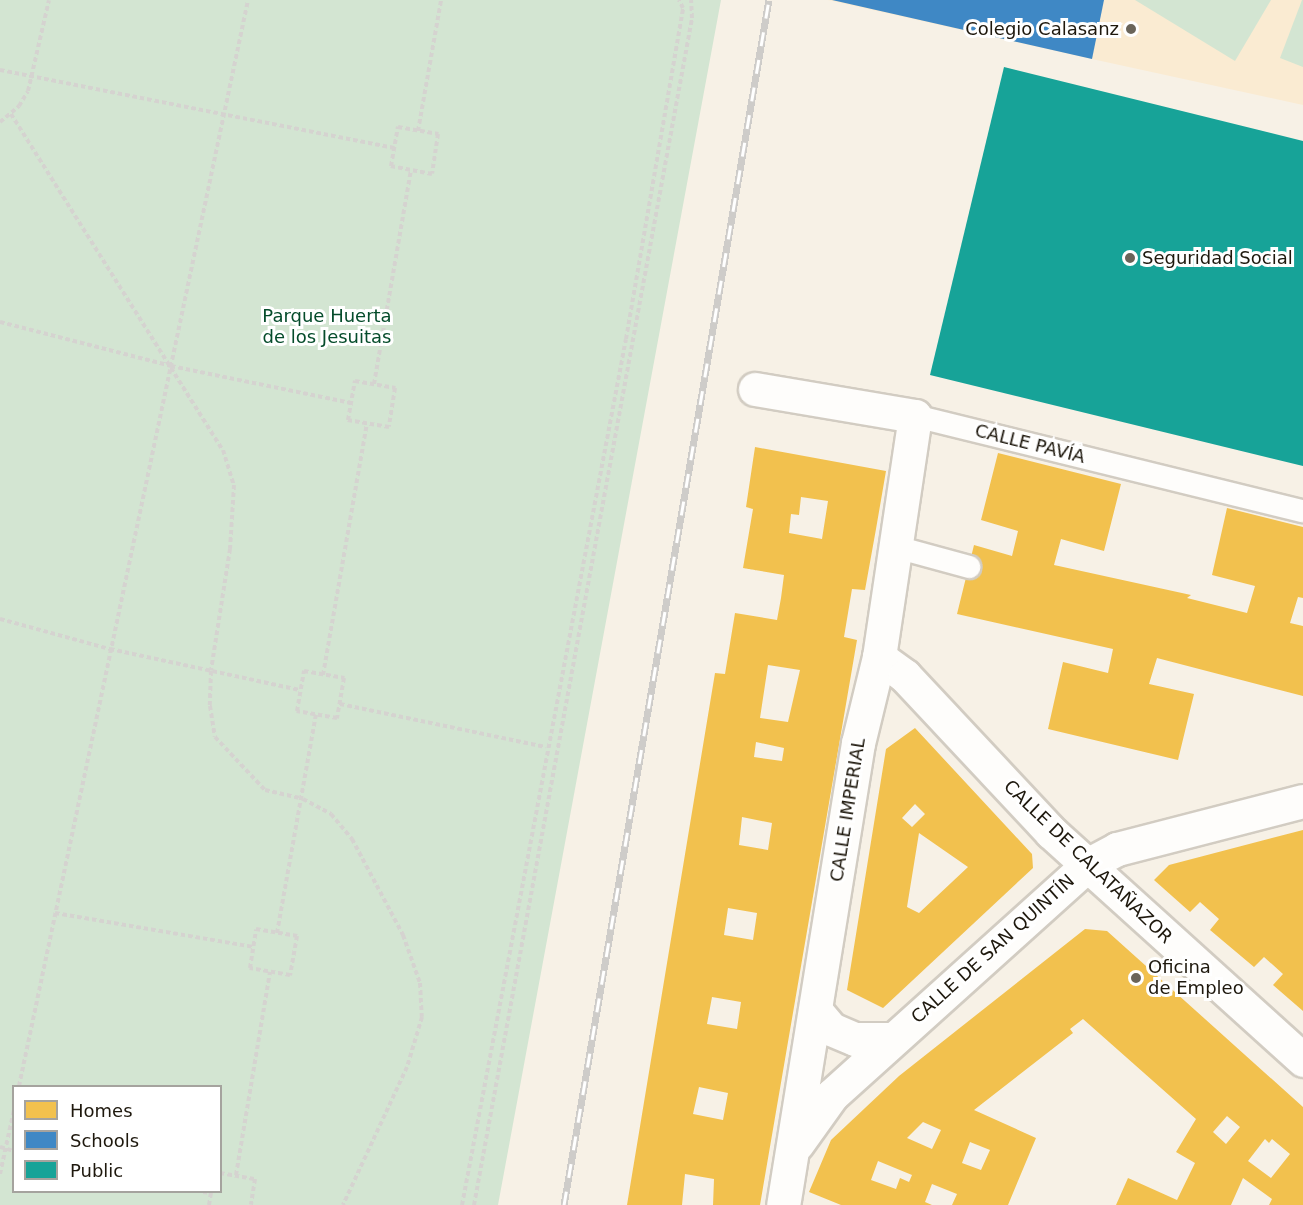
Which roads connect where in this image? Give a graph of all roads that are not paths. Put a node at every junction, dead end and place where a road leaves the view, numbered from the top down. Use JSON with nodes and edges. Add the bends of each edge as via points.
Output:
{"nodes":[{"id":1,"x":755,"y":389,"type":"dead end"},
{"id":2,"x":915,"y":416,"type":"junction"},
{"id":3,"x":1303,"y":510,"type":"edge"},
{"id":4,"x":896,"y":547,"type":"junction"},
{"id":5,"x":969,"y":567,"type":"dead end"},
{"id":6,"x":879,"y":657,"type":"junction"},
{"id":7,"x":1303,"y":801,"type":"edge"},
{"id":8,"x":1087,"y":865,"type":"junction"},
{"id":9,"x":816,"y":1011,"type":"junction"},
{"id":10,"x":891,"y":1039,"type":"junction"},
{"id":11,"x":1303,"y":1060,"type":"edge"},
{"id":12,"x":793,"y":1150,"type":"junction"},
{"id":13,"x":783,"y":1205,"type":"edge"}],
"edges":[{"from":1,"to":2,"type":"street","name":"CALLE PAVÍA"},
{"from":2,"to":3,"type":"lane","name":"CALLE PAVÍA"},
{"from":2,"to":4,"type":"street","name":"CALLE IMPERIAL"},
{"from":4,"to":5,"type":"lane"},
{"from":4,"to":6,"type":"street","name":"CALLE IMPERIAL"},
{"from":6,"to":8,"type":"street","name":"CALLE DE CALATAÑAZOR","via":[[905,676]]},
{"from":6,"to":9,"type":"street","name":"CALLE IMPERIAL","via":[[858,743]]},
{"from":7,"to":8,"type":"street","name":"CALLE DE SAN QUINTÍN","via":[[1117,849]]},
{"from":8,"to":10,"type":"street","name":"CALLE DE SAN QUINTÍN"},
{"from":8,"to":11,"type":"street","name":"CALLE DE CALATAÑAZOR"},
{"from":9,"to":10,"type":"street","via":[[831,1029],[855,1039]]},
{"from":9,"to":12,"type":"street","name":"CALLE IMPERIAL"},
{"from":10,"to":12,"type":"street","name":"CALLE DE SAN QUINTÍN","via":[[814,1115]]},
{"from":12,"to":13,"type":"street","name":"CALLE IMPERIAL"}]}
